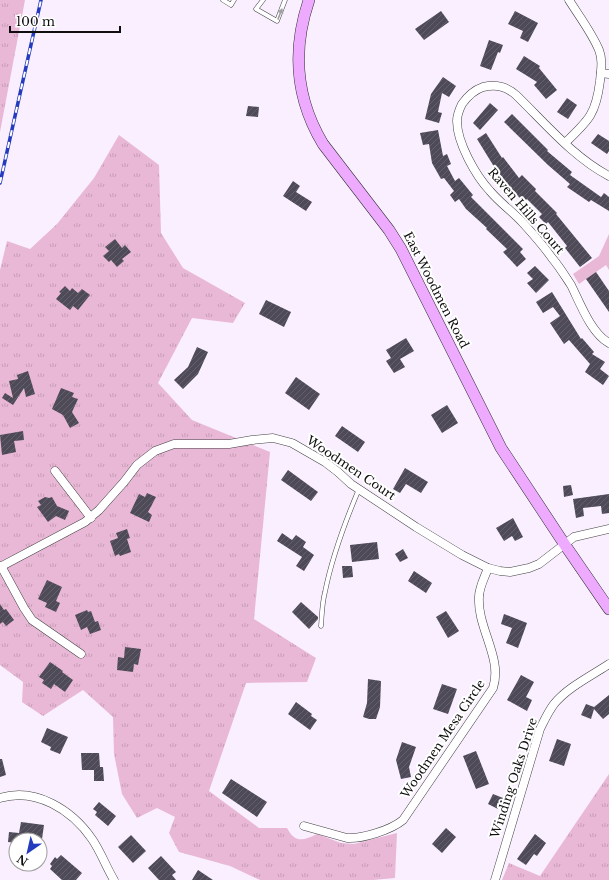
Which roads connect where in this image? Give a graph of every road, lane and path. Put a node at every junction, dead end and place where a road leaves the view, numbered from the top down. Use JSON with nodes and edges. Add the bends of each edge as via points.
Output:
{"nodes":[{"id":1,"x":223,"y":0,"type":"edge"},
{"id":2,"x":234,"y":0,"type":"edge"},
{"id":3,"x":263,"y":0,"type":"edge"},
{"id":4,"x":285,"y":0,"type":"edge"},
{"id":5,"x":309,"y":0,"type":"edge"},
{"id":6,"x":569,"y":0,"type":"edge"},
{"id":7,"x":605,"y":74,"type":"edge"},
{"id":8,"x":565,"y":143,"type":"junction"},
{"id":9,"x":609,"y":176,"type":"edge"},
{"id":10,"x":609,"y":343,"type":"edge"},
{"id":11,"x":55,"y":471,"type":"dead end"},
{"id":12,"x":359,"y":489,"type":"junction"},
{"id":13,"x":90,"y":518,"type":"junction"},
{"id":14,"x":609,"y":529,"type":"edge"},
{"id":15,"x":565,"y":545,"type":"junction"},
{"id":16,"x":1,"y":566,"type":"edge"},
{"id":17,"x":488,"y":568,"type":"junction"},
{"id":18,"x":609,"y":609,"type":"edge"},
{"id":19,"x":321,"y":626,"type":"dead end"},
{"id":20,"x":81,"y":654,"type":"dead end"},
{"id":21,"x":609,"y":664,"type":"edge"},
{"id":22,"x":0,"y":798,"type":"edge"},
{"id":23,"x":304,"y":826,"type":"dead end"},
{"id":24,"x":114,"y":880,"type":"edge"},
{"id":25,"x":495,"y":880,"type":"edge"}],
"edges":[{"from":1,"to":2,"type":"lane","via":[[230,5]]},
{"from":3,"to":4,"type":"lane","one_way":true,"via":[[256,9],[277,22]]},
{"from":5,"to":15,"type":"main road","name":"East Woodmen Road","via":[[300,37],[298,70],[301,92],[314,129],[401,249],[501,448]]},
{"from":6,"to":7,"type":"street","via":[[595,42]]},
{"from":7,"to":8,"type":"street","via":[[595,108],[582,127]]},
{"from":8,"to":9,"type":"street","name":"Raven Hills Court","via":[[591,166]]},
{"from":8,"to":10,"type":"street","name":"Raven Hills Court","via":[[508,88],[498,85],[480,88],[472,93],[458,112],[460,140],[482,182],[527,227],[552,257],[570,283],[593,326]]},
{"from":11,"to":13,"type":"street"},
{"from":12,"to":13,"type":"street","name":"Woodmen Court","via":[[324,462],[292,443],[278,439],[229,444],[174,444],[155,451],[137,465]]},
{"from":12,"to":17,"type":"street","name":"Woodmen Court","via":[[416,527]]},
{"from":12,"to":19,"type":"lane","via":[[330,572]]},
{"from":13,"to":16,"type":"street","name":"Woodmen Court"},
{"from":14,"to":15,"type":"street","name":"Woodmen Court","via":[[574,537]]},
{"from":15,"to":17,"type":"street","name":"Woodmen Court","via":[[539,564],[529,568],[510,572]]},
{"from":15,"to":18,"type":"main road","name":"East Woodmen Road"},
{"from":16,"to":20,"type":"street","via":[[32,620]]},
{"from":17,"to":23,"type":"street","name":"Woodmen Mesa Circle","via":[[479,597],[496,674],[493,688],[403,820],[392,828],[354,839]]},
{"from":21,"to":25,"type":"street","name":"Winding Oaks Drive","via":[[559,698],[546,716]]},
{"from":22,"to":24,"type":"street","via":[[13,795],[32,796],[48,802],[76,820],[93,840]]}]}
